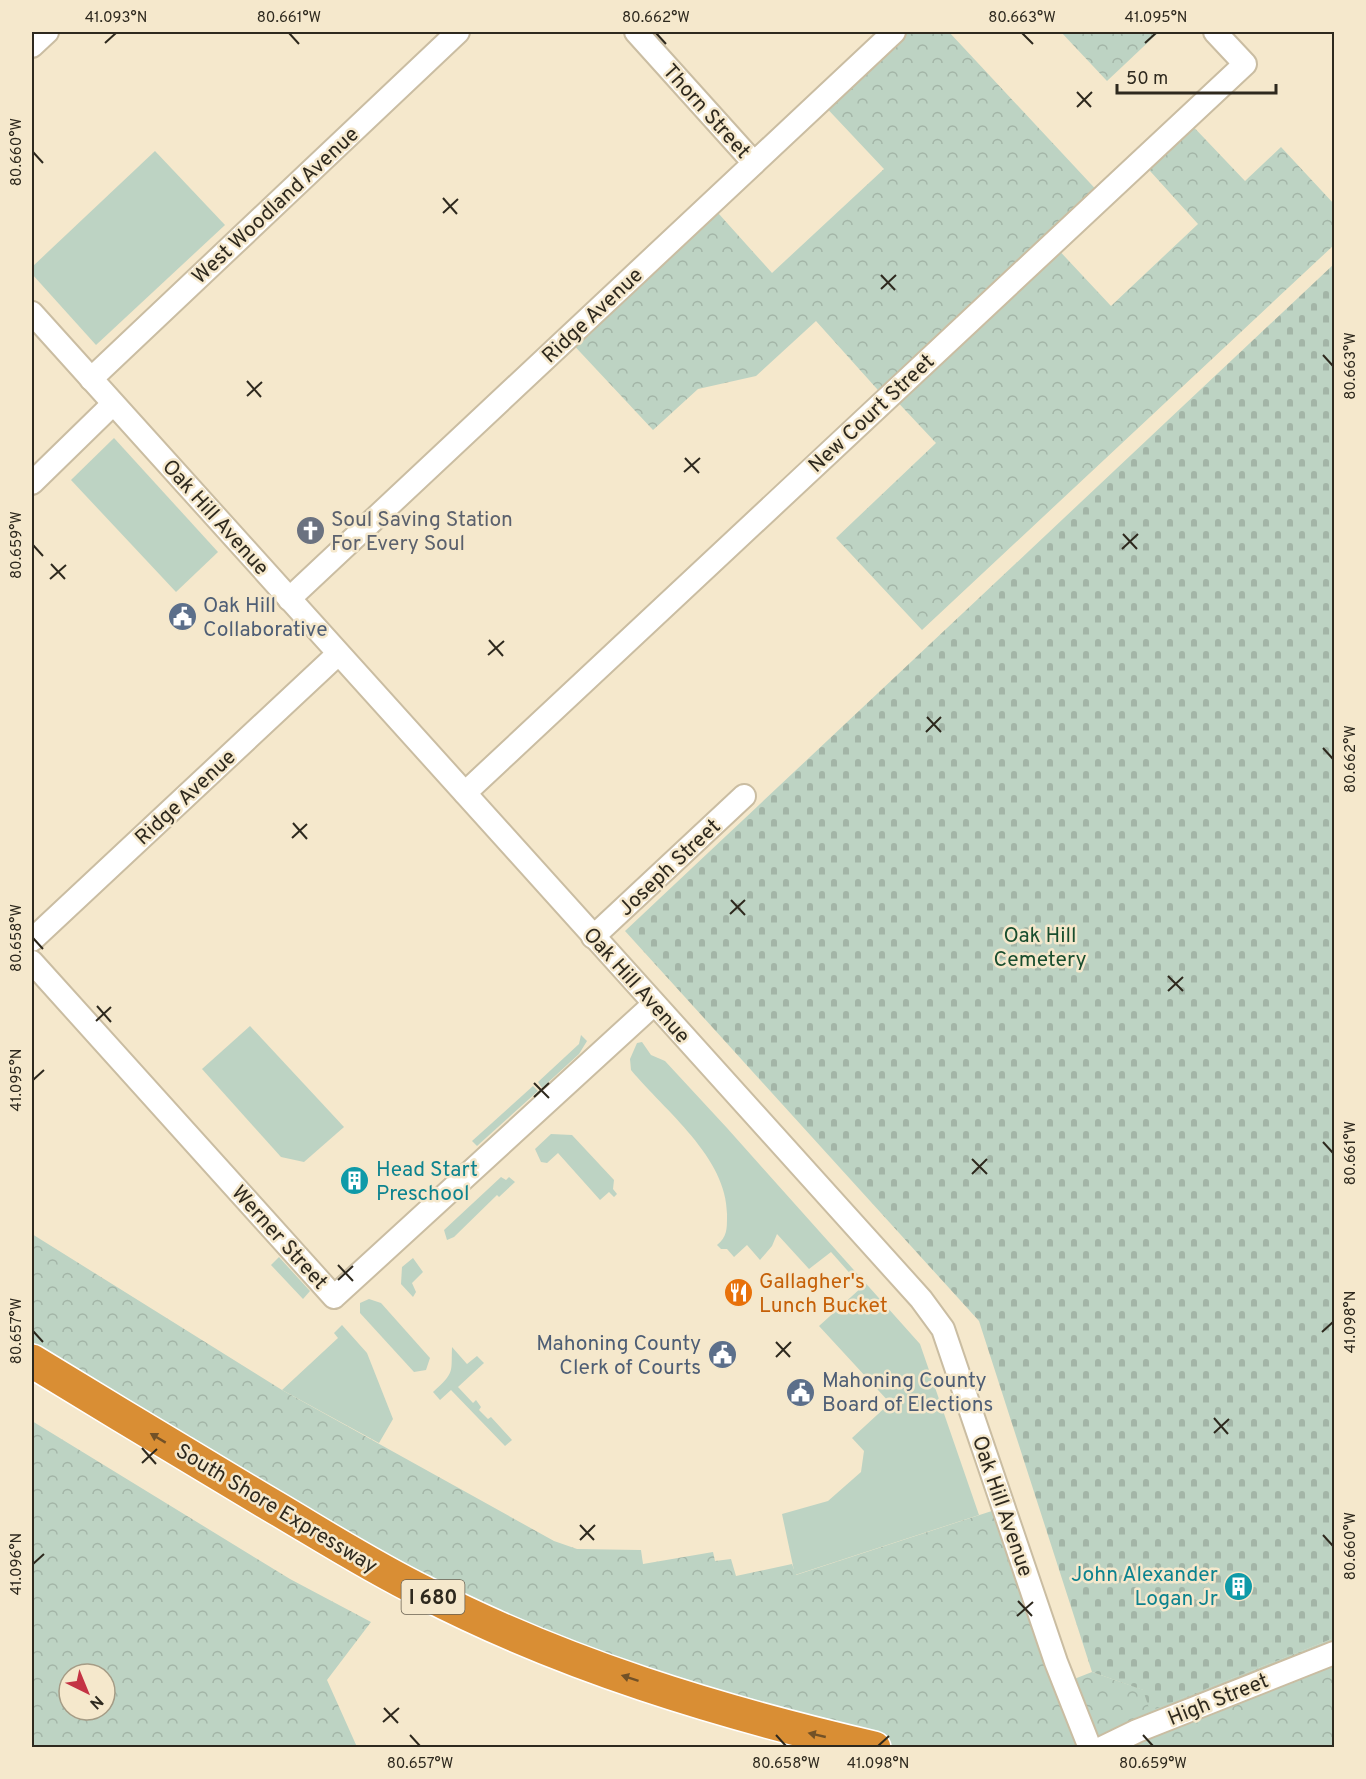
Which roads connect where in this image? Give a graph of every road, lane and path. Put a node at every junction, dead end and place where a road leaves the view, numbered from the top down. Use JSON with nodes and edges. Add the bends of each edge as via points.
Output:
{"nodes":[{"id":1,"x":47,"y":32,"type":"edge"},
{"id":2,"x":458,"y":32,"type":"edge"},
{"id":3,"x":636,"y":32,"type":"edge"},
{"id":4,"x":894,"y":32,"type":"edge"},
{"id":5,"x":1215,"y":32,"type":"edge"},
{"id":6,"x":32,"y":46,"type":"edge"},
{"id":7,"x":754,"y":163,"type":"junction"},
{"id":8,"x":32,"y":313,"type":"edge"},
{"id":9,"x":92,"y":379,"type":"junction"},
{"id":10,"x":113,"y":404,"type":"junction"},
{"id":11,"x":32,"y":483,"type":"edge"},
{"id":12,"x":289,"y":598,"type":"junction"},
{"id":13,"x":338,"y":654,"type":"junction"},
{"id":14,"x":465,"y":793,"type":"junction"},
{"id":15,"x":744,"y":796,"type":"dead end"},
{"id":16,"x":593,"y":937,"type":"junction"},
{"id":17,"x":32,"y":940,"type":"edge"},
{"id":18,"x":32,"y":962,"type":"edge"},
{"id":19,"x":654,"y":1004,"type":"junction"},
{"id":20,"x":32,"y":1361,"type":"edge"},
{"id":21,"x":1335,"y":1653,"type":"edge"},
{"id":22,"x":874,"y":1748,"type":"edge"},
{"id":23,"x":1090,"y":1748,"type":"edge"},
{"id":24,"x":1102,"y":1748,"type":"edge"}],
"edges":[{"from":1,"to":6,"type":"street"},
{"from":2,"to":9,"type":"street","name":"West Woodland Avenue"},
{"from":3,"to":7,"type":"street","name":"Thorn Street"},
{"from":4,"to":7,"type":"street","name":"Ridge Avenue"},
{"from":5,"to":14,"type":"street","name":"New Court Street","via":[[1245,64]]},
{"from":7,"to":12,"type":"street","name":"Ridge Avenue"},
{"from":8,"to":9,"type":"street","name":"Oak Hill Avenue"},
{"from":9,"to":10,"type":"street","name":"Oak Hill Avenue"},
{"from":10,"to":11,"type":"street"},
{"from":10,"to":12,"type":"street","name":"Oak Hill Avenue"},
{"from":12,"to":13,"type":"street","name":"Oak Hill Avenue"},
{"from":13,"to":14,"type":"street","name":"Oak Hill Avenue"},
{"from":13,"to":17,"type":"street","name":"Ridge Avenue"},
{"from":14,"to":16,"type":"street","name":"Oak Hill Avenue"},
{"from":15,"to":16,"type":"street","name":"Joseph Street"},
{"from":16,"to":19,"type":"street","name":"Oak Hill Avenue"},
{"from":18,"to":19,"type":"street","name":"Werner Street","via":[[334,1297]]},
{"from":19,"to":23,"type":"street","name":"Oak Hill Avenue","via":[[921,1299],[943,1329],[1056,1662]]},
{"from":22,"to":20,"type":"highway","name":"South Shore Expressway","number":"I 680","one_way":true,"via":[[727,1711],[603,1670],[497,1627],[361,1559]]},
{"from":21,"to":24,"type":"street","name":"High Street"}]}
